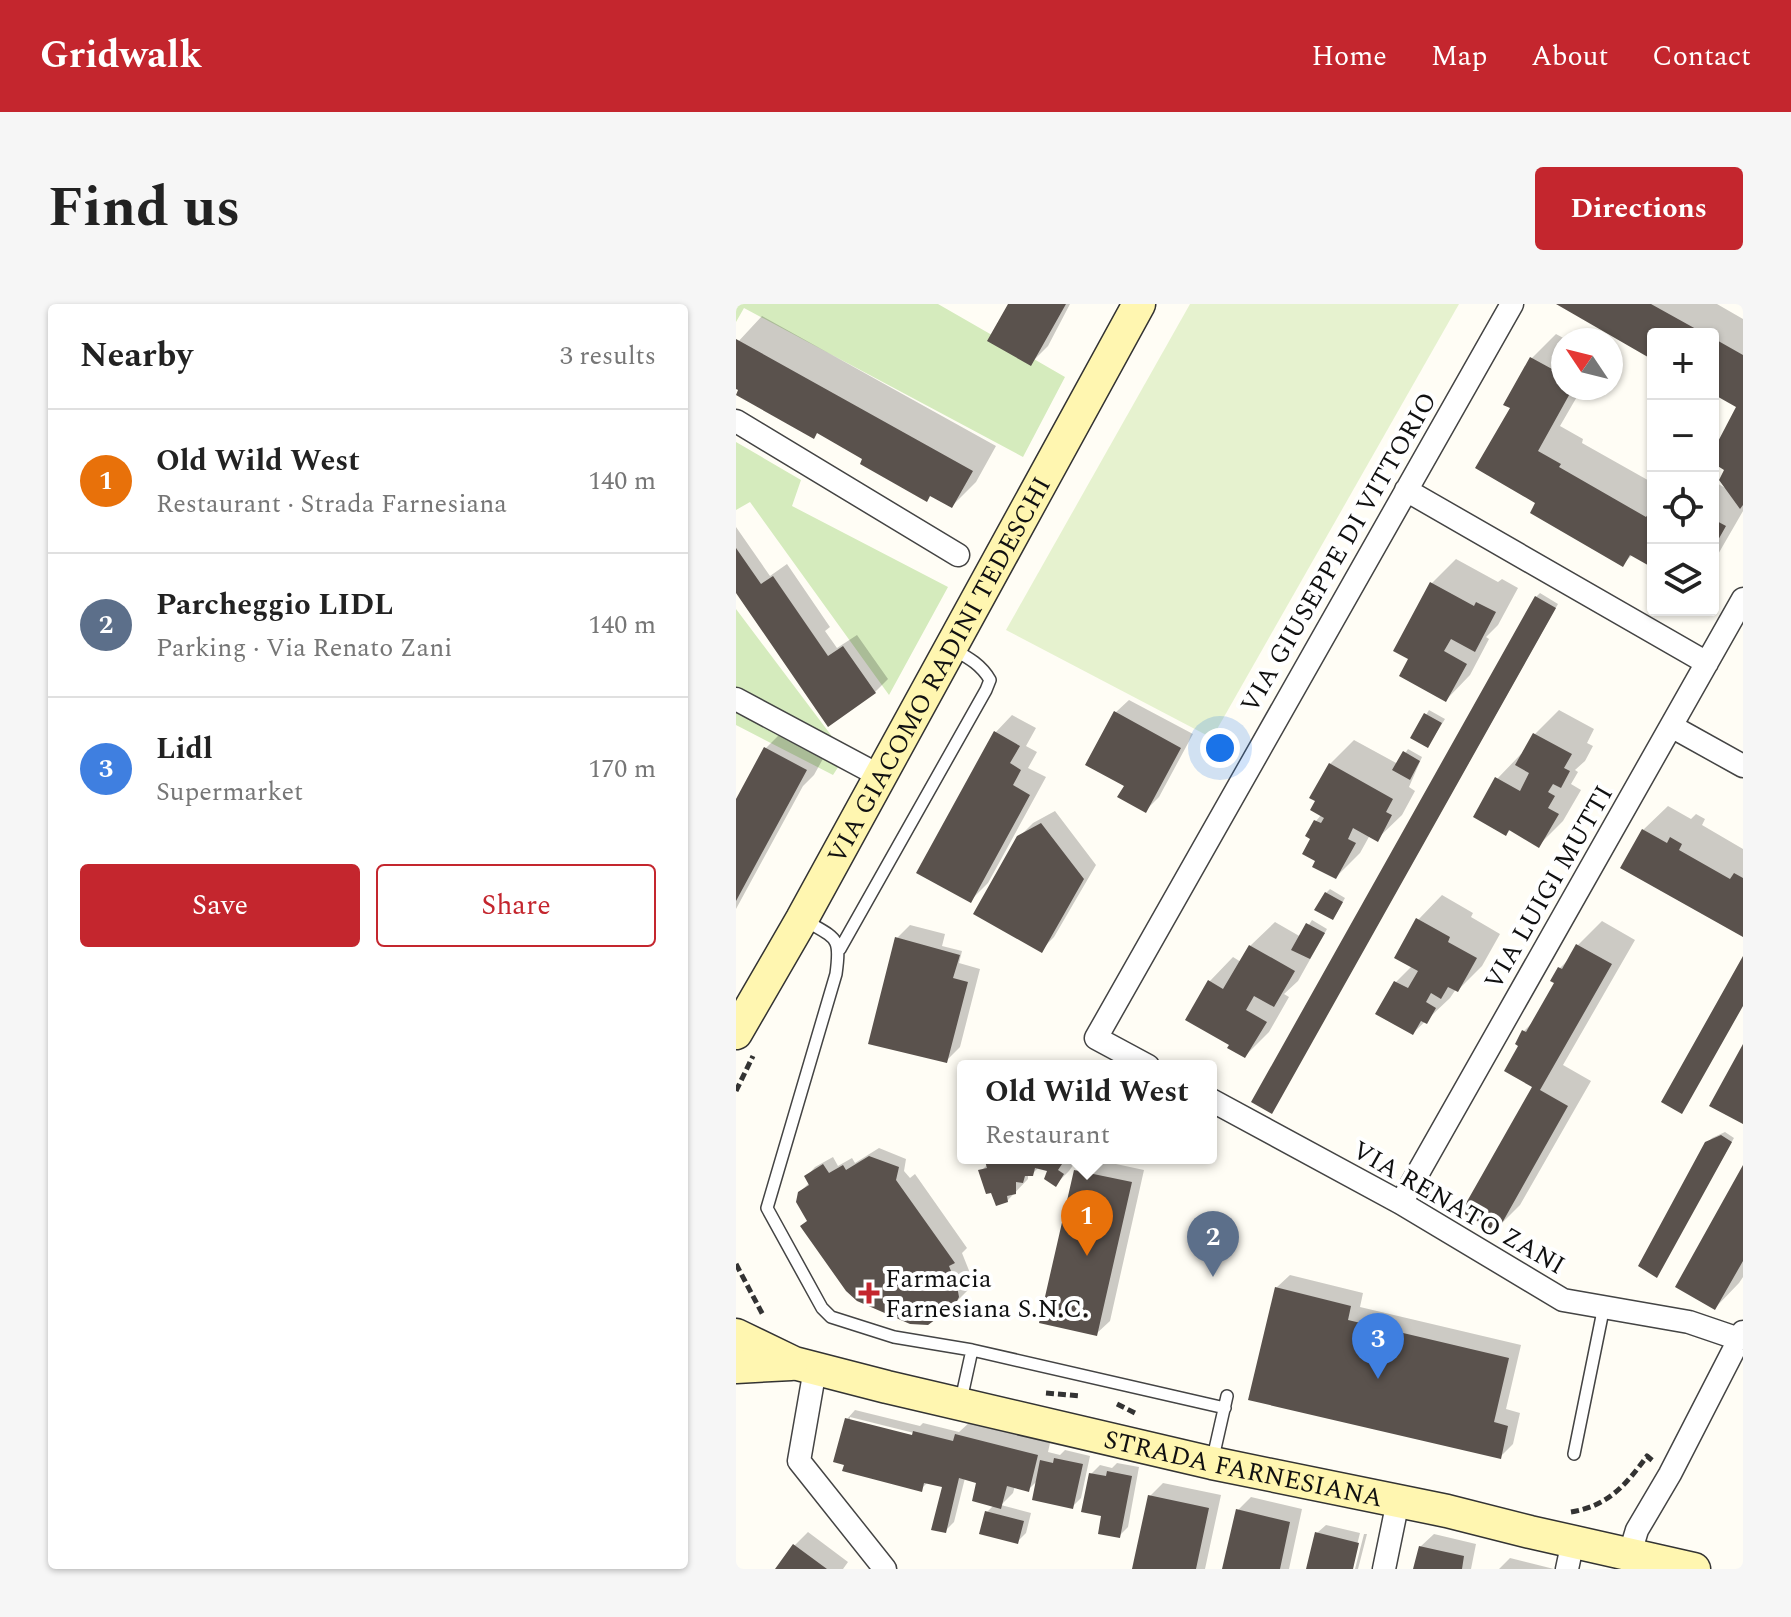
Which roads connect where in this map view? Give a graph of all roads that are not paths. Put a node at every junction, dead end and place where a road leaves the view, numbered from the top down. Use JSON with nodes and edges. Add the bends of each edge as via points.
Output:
{"nodes":[{"id":1,"x":1139,"y":304,"type":"edge"},
{"id":2,"x":1512,"y":304,"type":"edge"},
{"id":3,"x":736,"y":421,"type":"edge"},
{"id":4,"x":1406,"y":490,"type":"junction"},
{"id":5,"x":958,"y":555,"type":"dead end"},
{"id":6,"x":1743,"y":599,"type":"edge"},
{"id":7,"x":950,"y":648,"type":"junction"},
{"id":8,"x":1707,"y":663,"type":"junction"},
{"id":9,"x":736,"y":699,"type":"edge"},
{"id":10,"x":1671,"y":726,"type":"junction"},
{"id":11,"x":1743,"y":766,"type":"edge"},
{"id":12,"x":880,"y":776,"type":"junction"},
{"id":13,"x":802,"y":919,"type":"junction"},
{"id":14,"x":840,"y":949,"type":"junction"},
{"id":15,"x":736,"y":1033,"type":"edge"},
{"id":16,"x":1137,"y":1060,"type":"edge"},
{"id":17,"x":1217,"y":1103,"type":"edge"},
{"id":18,"x":1401,"y":1203,"type":"junction"},
{"id":19,"x":1604,"y":1306,"type":"junction"},
{"id":20,"x":736,"y":1335,"type":"edge"},
{"id":21,"x":1741,"y":1336,"type":"edge"},
{"id":22,"x":972,"y":1350,"type":"junction"},
{"id":23,"x":805,"y":1366,"type":"junction"},
{"id":24,"x":736,"y":1367,"type":"edge"},
{"id":25,"x":960,"y":1404,"type":"junction"},
{"id":26,"x":1574,"y":1454,"type":"dead end"},
{"id":27,"x":1212,"y":1463,"type":"junction"},
{"id":28,"x":1398,"y":1501,"type":"junction"},
{"id":29,"x":1568,"y":1541,"type":"edge"},
{"id":30,"x":1630,"y":1553,"type":"junction"},
{"id":31,"x":885,"y":1569,"type":"edge"},
{"id":32,"x":1384,"y":1569,"type":"edge"},
{"id":33,"x":1694,"y":1569,"type":"edge"}],
"edges":[{"from":1,"to":7,"type":"main road","name":"VIA GIACOMO RADINI TEDESCHI"},
{"from":2,"to":4,"type":"street","name":"VIA GIUSEPPE DI VITTORIO"},
{"from":3,"to":5,"type":"street"},
{"from":4,"to":8,"type":"street"},
{"from":4,"to":16,"type":"street","name":"VIA GIUSEPPE DI VITTORIO","via":[[1096,1038]]},
{"from":6,"to":8,"type":"street","name":"VIA LUIGI MUTTI"},
{"from":7,"to":12,"type":"main road","name":"VIA GIACOMO RADINI TEDESCHI"},
{"from":7,"to":14,"type":"lane","via":[[970,658],[990,680]]},
{"from":8,"to":10,"type":"street","name":"VIA LUIGI MUTTI"},
{"from":9,"to":12,"type":"street"},
{"from":10,"to":11,"type":"street"},
{"from":10,"to":18,"type":"street","name":"VIA LUIGI MUTTI"},
{"from":12,"to":13,"type":"main road","name":"VIA GIACOMO RADINI TEDESCHI"},
{"from":13,"to":14,"type":"lane","via":[[832,936]]},
{"from":13,"to":15,"type":"main road","name":"VIA GIACOMO RADINI TEDESCHI"},
{"from":14,"to":22,"type":"lane","via":[[767,1208],[831,1317],[894,1337]]},
{"from":17,"to":18,"type":"street","name":"VIA RENATO ZANI"},
{"from":18,"to":19,"type":"street","name":"VIA RENATO ZANI","via":[[1563,1300]]},
{"from":19,"to":21,"type":"street","name":"VIA RENATO ZANI"},
{"from":19,"to":26,"type":"lane"},
{"from":20,"to":23,"type":"main road","name":"STRADA FARNESIANA"},
{"from":21,"to":30,"type":"street","via":[[1637,1530]]},
{"from":22,"to":25,"type":"lane"},
{"from":22,"to":27,"type":"lane","via":[[1226,1402]]},
{"from":23,"to":24,"type":"main road","name":"STRADA FARNESIANA"},
{"from":23,"to":25,"type":"main road","name":"STRADA FARNESIANA"},
{"from":23,"to":31,"type":"street","via":[[799,1461]]},
{"from":25,"to":27,"type":"main road","name":"STRADA FARNESIANA"},
{"from":27,"to":28,"type":"main road","name":"STRADA FARNESIANA"},
{"from":28,"to":29,"type":"main road","name":"STRADA FARNESIANA"},
{"from":28,"to":32,"type":"street"},
{"from":29,"to":30,"type":"main road","name":"STRADA FARNESIANA"},
{"from":30,"to":33,"type":"main road","name":"STRADA FARNESIANA"}]}
